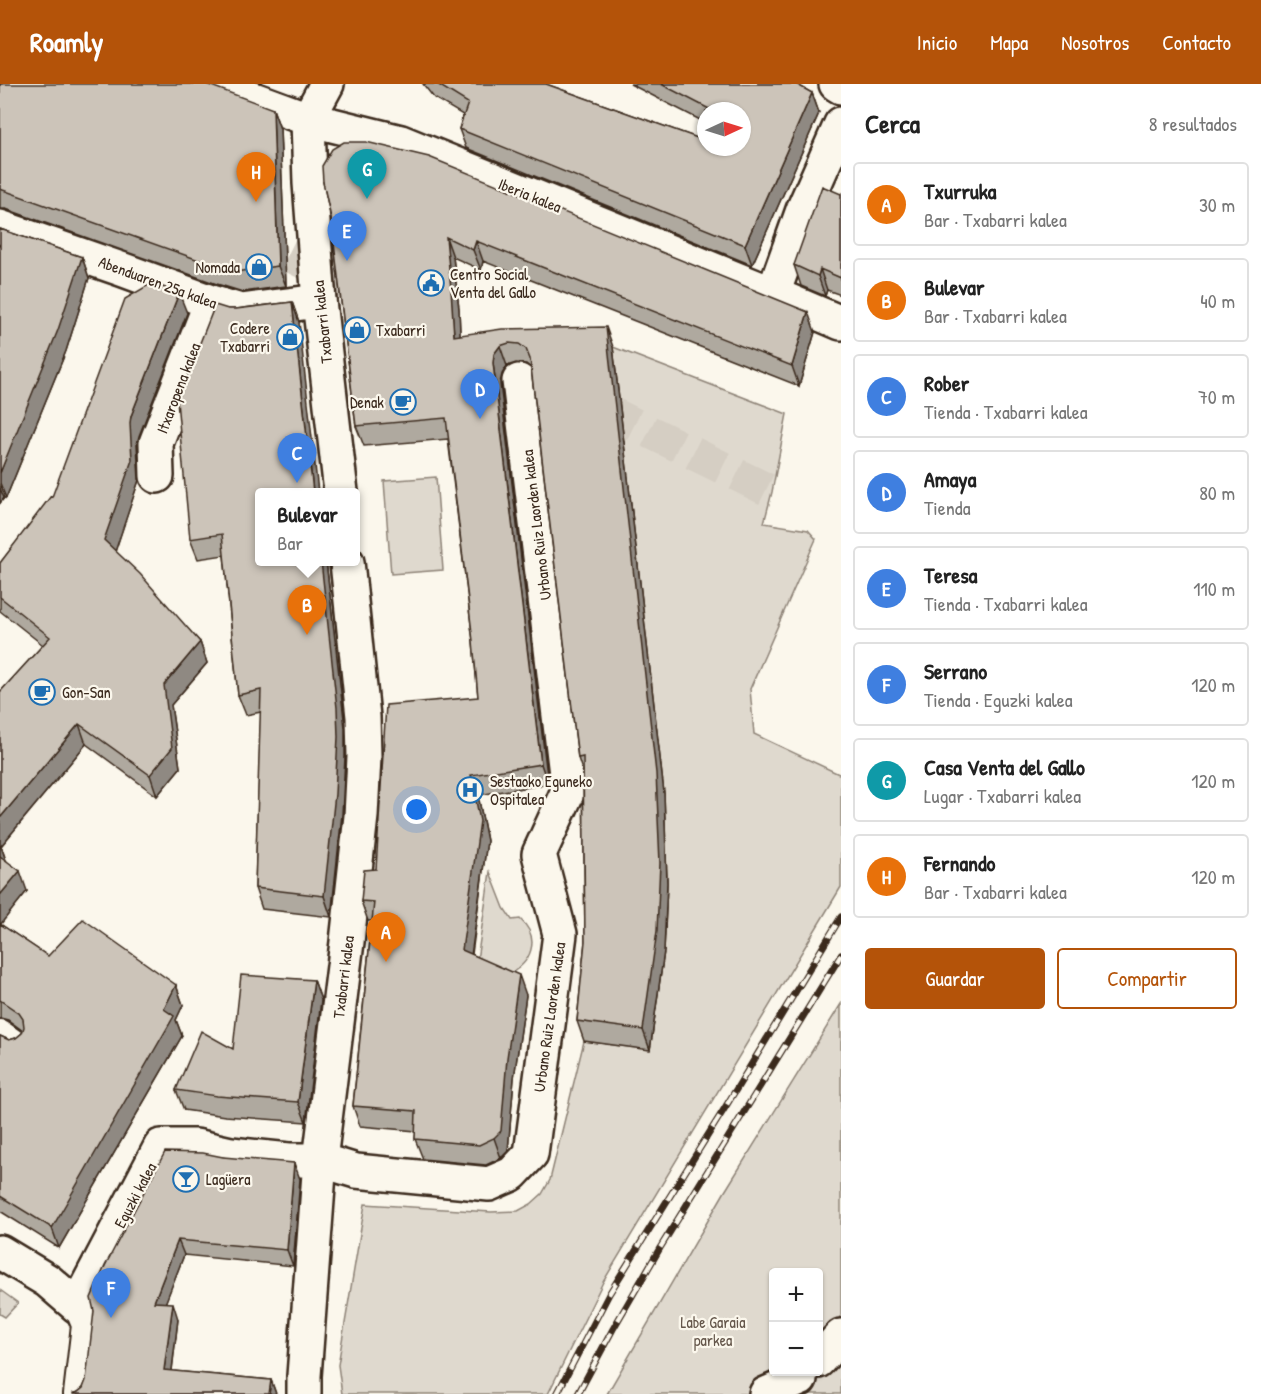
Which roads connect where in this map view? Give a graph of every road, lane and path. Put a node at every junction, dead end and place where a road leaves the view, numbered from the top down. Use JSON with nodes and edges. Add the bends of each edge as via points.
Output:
{"nodes":[{"id":1,"x":213,"y":84,"type":"edge"},
{"id":2,"x":327,"y":84,"type":"edge"},
{"id":3,"x":836,"y":84,"type":"edge"},
{"id":4,"x":841,"y":87,"type":"edge"},
{"id":5,"x":308,"y":119,"type":"junction"},
{"id":6,"x":841,"y":124,"type":"edge"},
{"id":7,"x":0,"y":227,"type":"edge"},
{"id":8,"x":772,"y":294,"type":"junction"},
{"id":9,"x":319,"y":301,"type":"junction"},
{"id":10,"x":210,"y":302,"type":"junction"},
{"id":11,"x":841,"y":323,"type":"edge"},
{"id":12,"x":519,"y":381,"type":"edge"},
{"id":13,"x":157,"y":476,"type":"dead end"},
{"id":14,"x":341,"y":488,"type":"edge"},
{"id":15,"x":348,"y":566,"type":"edge"},
{"id":16,"x":321,"y":1160,"type":"junction"},
{"id":17,"x":0,"y":1252,"type":"edge"},
{"id":18,"x":77,"y":1306,"type":"junction"},
{"id":19,"x":841,"y":1336,"type":"edge"},
{"id":20,"x":823,"y":1355,"type":"edge"},
{"id":21,"x":803,"y":1376,"type":"edge"},
{"id":22,"x":77,"y":1394,"type":"edge"},
{"id":23,"x":304,"y":1394,"type":"edge"},
{"id":24,"x":766,"y":1394,"type":"edge"}],
"edges":[{"from":1,"to":5,"type":"street","name":"Iberia kalea"},
{"from":2,"to":5,"type":"street"},
{"from":3,"to":4,"type":"street"},
{"from":5,"to":8,"type":"street","name":"Iberia kalea","via":[[401,142]]},
{"from":5,"to":9,"type":"street","name":"Txabarri kalea"},
{"from":6,"to":8,"type":"street"},
{"from":7,"to":10,"type":"street","name":"Abenduaren 25a kalea"},
{"from":8,"to":11,"type":"street","name":"Iberia kalea"},
{"from":9,"to":10,"type":"street","name":"Abenduaren 25a kalea","via":[[241,311]]},
{"from":9,"to":14,"type":"street","name":"Txabarri kalea"},
{"from":10,"to":13,"type":"street","name":"Itxaropena kalea","via":[[156,443]]},
{"from":12,"to":16,"type":"street","name":"Urbano Ruiz Laorden kalea","via":[[568,791],[539,854],[560,934],[531,1154],[512,1173],[489,1184],[356,1171]]},
{"from":15,"to":16,"type":"street","name":"Txabarri kalea","via":[[364,757],[361,816]]},
{"from":16,"to":18,"type":"street","name":"Eguzki kalea","via":[[231,1154],[196,1146],[161,1146]]},
{"from":16,"to":23,"type":"street","name":"Txabarri kalea"},
{"from":17,"to":18,"type":"street","via":[[48,1281]]},
{"from":18,"to":22,"type":"street","via":[[85,1325]]},
{"from":19,"to":20,"type":"street"},
{"from":21,"to":24,"type":"street"}]}
